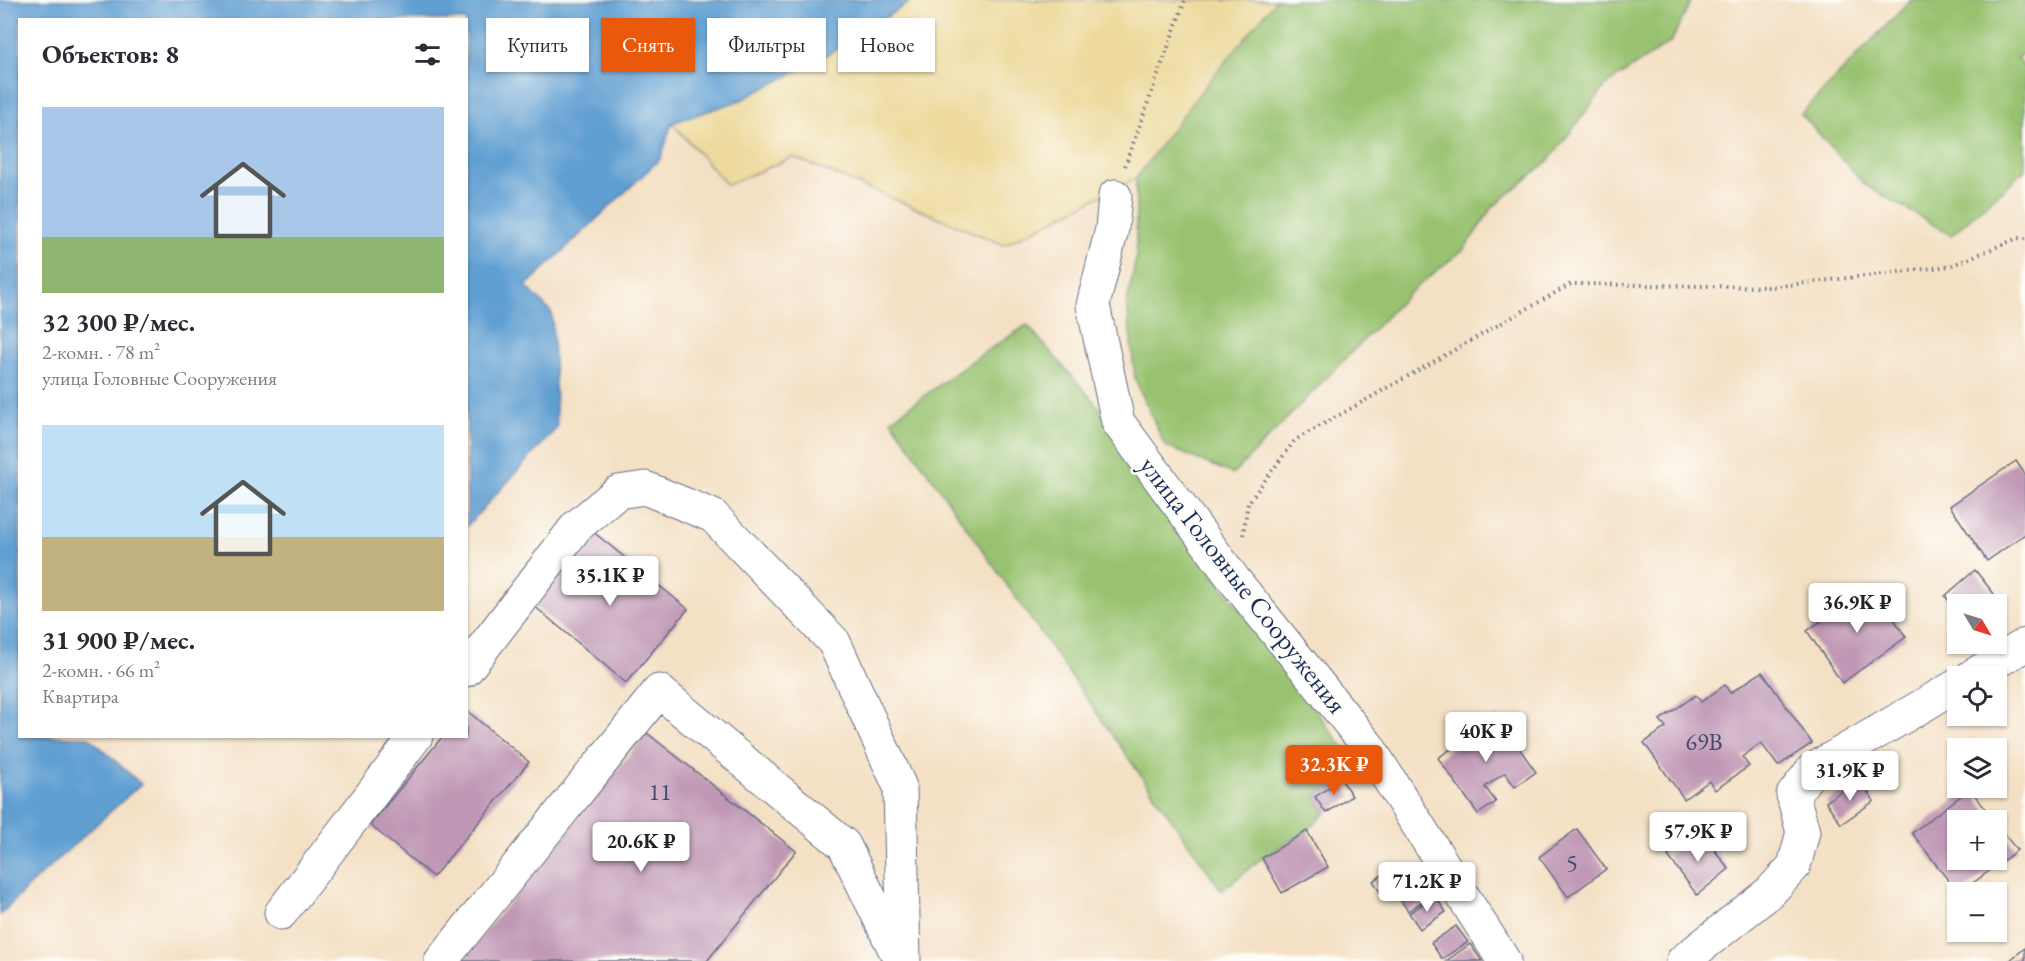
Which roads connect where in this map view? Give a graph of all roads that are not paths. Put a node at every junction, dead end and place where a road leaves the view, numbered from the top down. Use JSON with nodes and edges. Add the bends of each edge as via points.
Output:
{"nodes":[{"id":1,"x":1115,"y":195,"type":"road end"},
{"id":2,"x":2025,"y":645,"type":"edge"},
{"id":3,"x":1988,"y":666,"type":"edge"},
{"id":4,"x":468,"y":667,"type":"edge"},
{"id":5,"x":1947,"y":691,"type":"edge"},
{"id":6,"x":414,"y":738,"type":"edge"},
{"id":7,"x":281,"y":913,"type":"dead end"},
{"id":8,"x":441,"y":961,"type":"edge"},
{"id":9,"x":902,"y":961,"type":"edge"},
{"id":10,"x":1504,"y":961,"type":"edge"},
{"id":11,"x":1683,"y":961,"type":"edge"}],
"edges":[{"from":1,"to":10,"type":"street","name":"улица Головные Сооружения","via":[[1112,229],[1093,305],[1118,422],[1235,580],[1368,746]]},
{"from":2,"to":3,"type":"street"},
{"from":4,"to":9,"type":"street","via":[[576,527],[618,492],[645,488],[713,516],[834,642],[900,787]]},
{"from":5,"to":11,"type":"street","via":[[1812,770],[1793,795],[1803,832],[1794,866],[1770,892]]},
{"from":6,"to":7,"type":"street"},
{"from":8,"to":9,"type":"street","via":[[659,691],[844,845]]}]}
